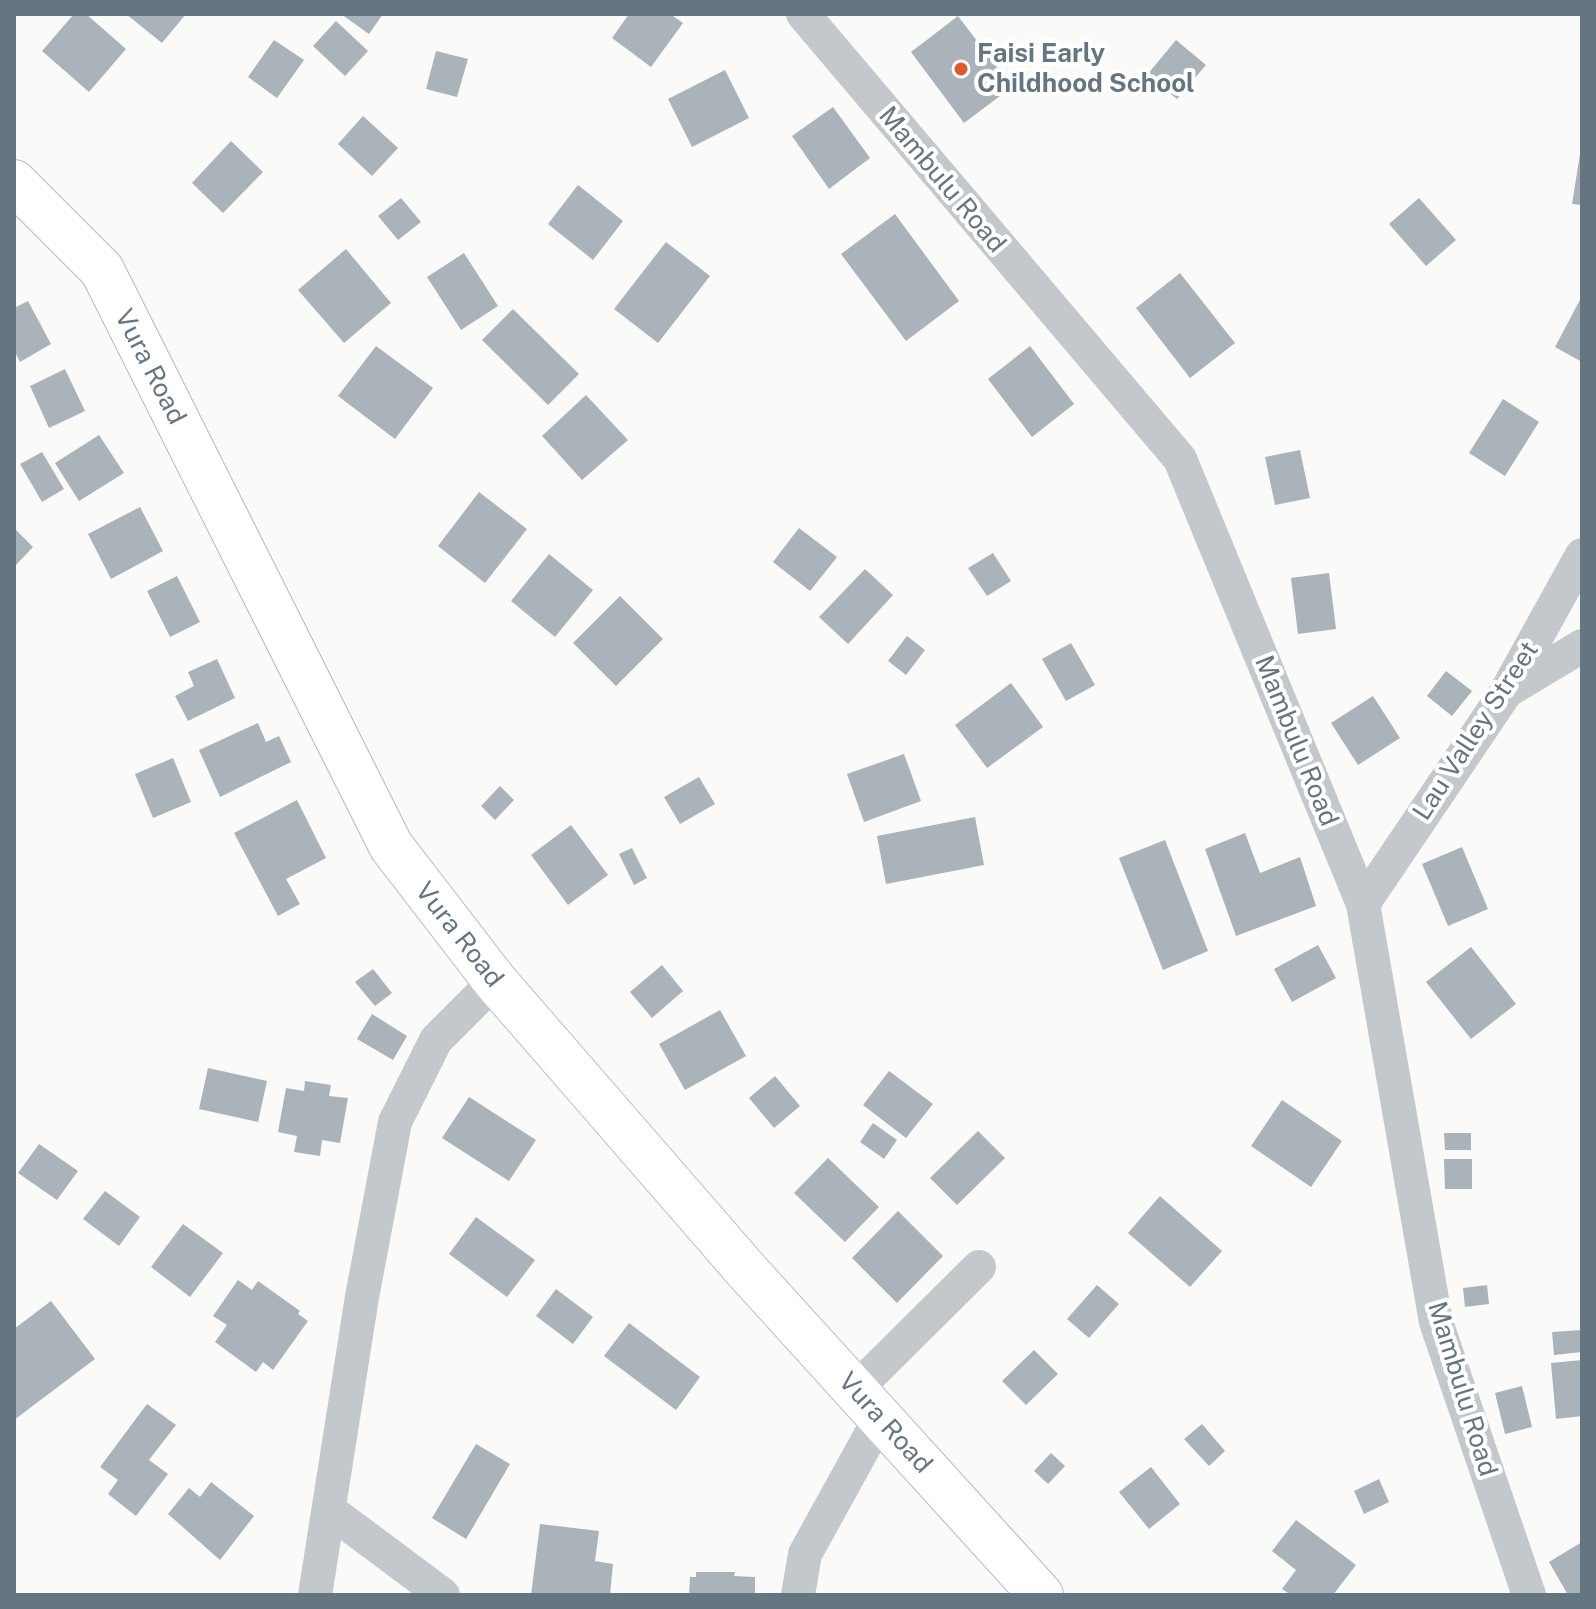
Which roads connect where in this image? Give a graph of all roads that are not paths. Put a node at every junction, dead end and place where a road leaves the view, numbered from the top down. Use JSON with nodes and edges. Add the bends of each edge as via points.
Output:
{"nodes":[{"id":1,"x":803,"y":14,"type":"edge"},
{"id":2,"x":14,"y":182,"type":"edge"},
{"id":3,"x":1582,"y":555,"type":"edge"},
{"id":4,"x":1582,"y":646,"type":"edge"},
{"id":5,"x":1506,"y":692,"type":"junction"},
{"id":6,"x":1363,"y":904,"type":"junction"},
{"id":7,"x":495,"y":981,"type":"junction"},
{"id":8,"x":979,"y":1267,"type":"dead end"},
{"id":9,"x":868,"y":1404,"type":"junction"},
{"id":10,"x":329,"y":1510,"type":"junction"},
{"id":11,"x":315,"y":1595,"type":"edge"},
{"id":12,"x":443,"y":1595,"type":"edge"},
{"id":13,"x":798,"y":1595,"type":"edge"},
{"id":14,"x":1041,"y":1595,"type":"edge"},
{"id":15,"x":1529,"y":1595,"type":"edge"}],
"edges":[{"from":1,"to":6,"type":"street","name":"Mambulu Road","via":[[1180,459]]},
{"from":2,"to":7,"type":"street","name":"Vura Road","via":[[102,270],[391,846]]},
{"from":3,"to":5,"type":"street","name":"Lau Valley Street"},
{"from":4,"to":5,"type":"street"},
{"from":5,"to":6,"type":"street","name":"Lau Valley Street"},
{"from":6,"to":15,"type":"street","name":"Mambulu Road","via":[[1436,1322]]},
{"from":7,"to":9,"type":"street","name":"Vura Road"},
{"from":7,"to":10,"type":"street","via":[[436,1040],[395,1122]]},
{"from":8,"to":9,"type":"street"},
{"from":9,"to":13,"type":"street","via":[[805,1554]]},
{"from":9,"to":14,"type":"street","name":"Vura Road"},
{"from":10,"to":11,"type":"street"},
{"from":10,"to":12,"type":"street"}]}
